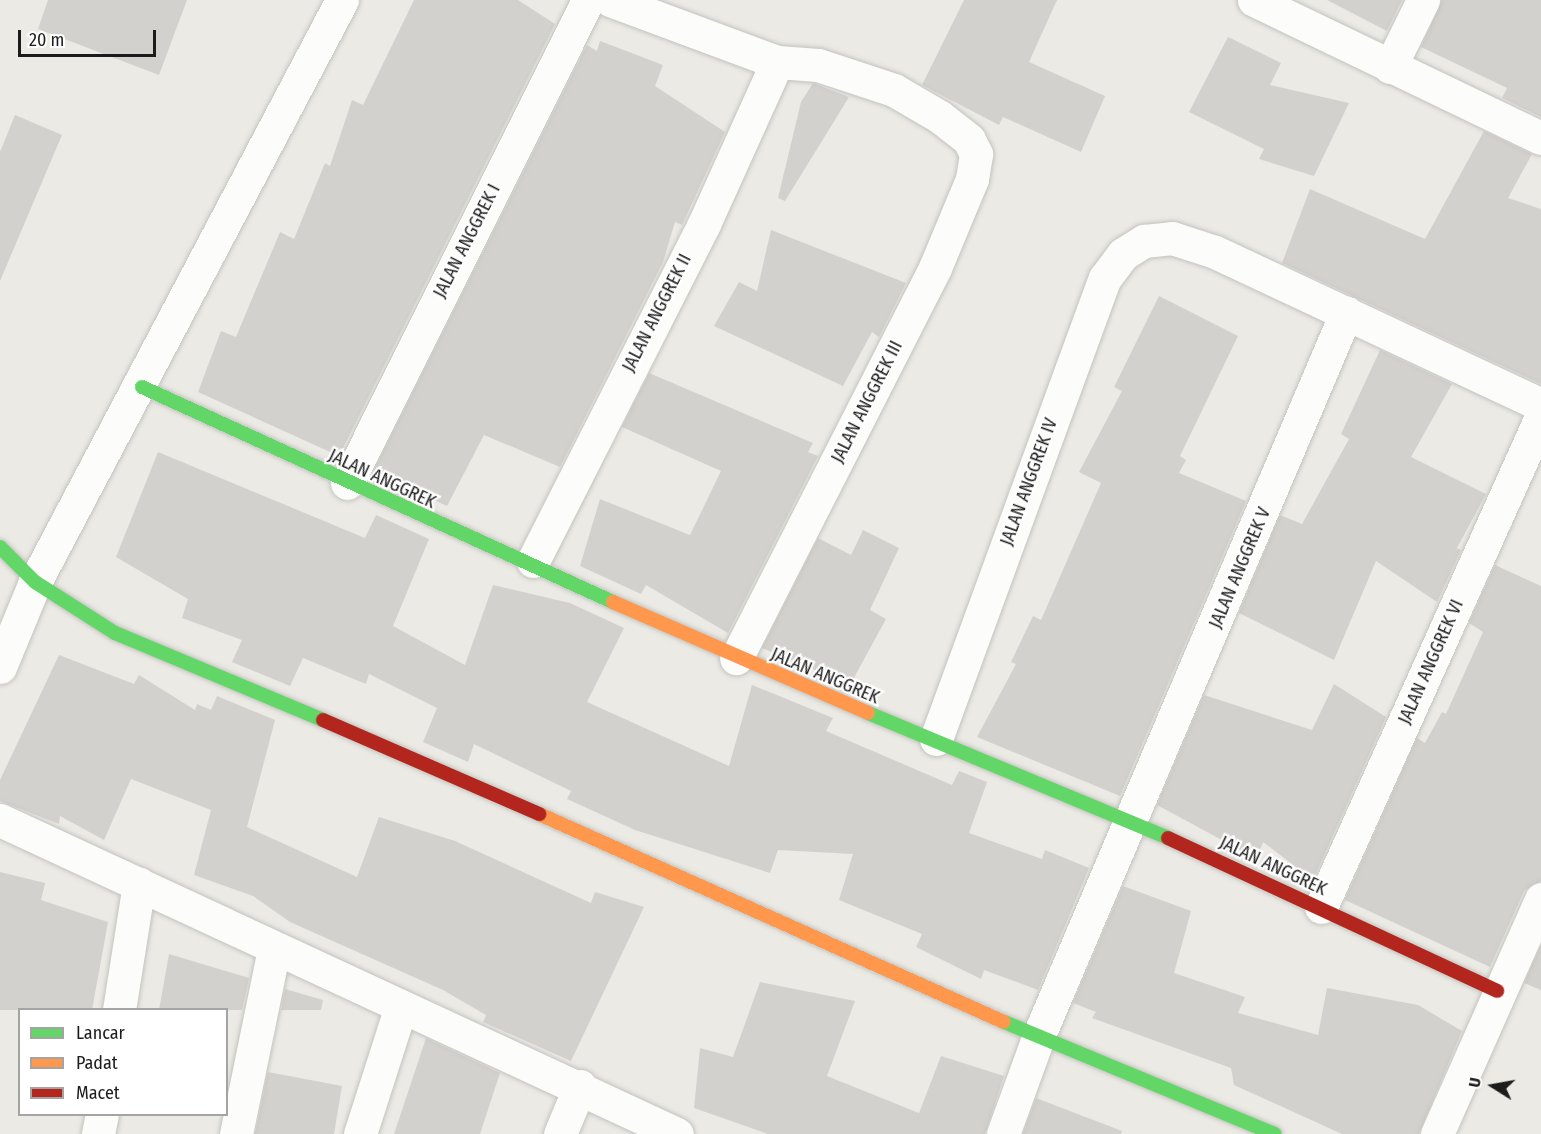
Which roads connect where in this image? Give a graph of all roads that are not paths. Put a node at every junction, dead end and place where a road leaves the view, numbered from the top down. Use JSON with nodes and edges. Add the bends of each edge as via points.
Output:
{"nodes":[{"id":1,"x":342,"y":0,"type":"edge"},
{"id":2,"x":588,"y":0,"type":"edge"},
{"id":3,"x":610,"y":0,"type":"edge"},
{"id":4,"x":1254,"y":0,"type":"edge"},
{"id":5,"x":1423,"y":0,"type":"edge"},
{"id":6,"x":777,"y":62,"type":"junction"},
{"id":7,"x":1390,"y":67,"type":"junction"},
{"id":8,"x":1541,"y":138,"type":"edge"},
{"id":9,"x":1346,"y":313,"type":"junction"},
{"id":10,"x":142,"y":387,"type":"junction"},
{"id":11,"x":1541,"y":405,"type":"edge"},
{"id":12,"x":1541,"y":417,"type":"edge"},
{"id":13,"x":347,"y":483,"type":"junction"},
{"id":14,"x":0,"y":547,"type":"edge"},
{"id":15,"x":533,"y":561,"type":"junction"},
{"id":16,"x":35,"y":582,"type":"junction"},
{"id":17,"x":736,"y":658,"type":"junction"},
{"id":18,"x":0,"y":667,"type":"edge"},
{"id":19,"x":936,"y":739,"type":"junction"},
{"id":20,"x":0,"y":820,"type":"edge"},
{"id":21,"x":1133,"y":822,"type":"junction"},
{"id":22,"x":139,"y":884,"type":"junction"},
{"id":23,"x":1541,"y":899,"type":"edge"},
{"id":24,"x":1321,"y":908,"type":"junction"},
{"id":25,"x":274,"y":949,"type":"junction"},
{"id":26,"x":1497,"y":991,"type":"junction"},
{"id":27,"x":401,"y":1006,"type":"junction"},
{"id":28,"x":119,"y":1008,"type":"edge"},
{"id":29,"x":1039,"y":1035,"type":"junction"},
{"id":30,"x":580,"y":1086,"type":"junction"},
{"id":31,"x":102,"y":1116,"type":"edge"},
{"id":32,"x":98,"y":1134,"type":"edge"},
{"id":33,"x":236,"y":1134,"type":"edge"},
{"id":34,"x":360,"y":1134,"type":"edge"},
{"id":35,"x":560,"y":1134,"type":"edge"},
{"id":36,"x":677,"y":1134,"type":"edge"},
{"id":37,"x":1002,"y":1134,"type":"edge"},
{"id":38,"x":1275,"y":1134,"type":"edge"},
{"id":39,"x":1437,"y":1134,"type":"edge"}],
"edges":[{"from":1,"to":10,"type":"street","via":[[260,147]]},
{"from":2,"to":13,"type":"street","name":"JALAN ANGGREK I"},
{"from":3,"to":6,"type":"street"},
{"from":4,"to":7,"type":"street"},
{"from":5,"to":7,"type":"street"},
{"from":6,"to":15,"type":"street","name":"JALAN ANGGREK II","via":[[704,224]]},
{"from":6,"to":17,"type":"street","name":"JALAN ANGGREK III","via":[[818,65],[894,90],[969,140],[976,154],[972,179],[935,268]]},
{"from":7,"to":8,"type":"street"},
{"from":9,"to":11,"type":"street"},
{"from":9,"to":19,"type":"street","name":"JALAN ANGGREK IV","via":[[1215,252],[1172,238],[1144,241],[1123,254],[1105,278]]},
{"from":9,"to":21,"type":"street","name":"JALAN ANGGREK V"},
{"from":10,"to":13,"type":"street","name":"JALAN ANGGREK"},
{"from":10,"to":16,"type":"street"},
{"from":12,"to":24,"type":"street","name":"JALAN ANGGREK VI"},
{"from":13,"to":15,"type":"street","name":"JALAN ANGGREK"},
{"from":14,"to":16,"type":"street"},
{"from":15,"to":17,"type":"street","name":"JALAN ANGGREK"},
{"from":16,"to":18,"type":"street"},
{"from":16,"to":29,"type":"street","via":[[115,633],[428,764]]},
{"from":17,"to":19,"type":"street","name":"JALAN ANGGREK"},
{"from":19,"to":21,"type":"street","name":"JALAN ANGGREK"},
{"from":20,"to":22,"type":"street"},
{"from":21,"to":24,"type":"street","name":"JALAN ANGGREK"},
{"from":21,"to":29,"type":"street","name":"JALAN ANGGREK V"},
{"from":22,"to":25,"type":"street"},
{"from":22,"to":28,"type":"street"},
{"from":23,"to":26,"type":"street"},
{"from":24,"to":26,"type":"street","name":"JALAN ANGGREK"},
{"from":25,"to":27,"type":"street"},
{"from":25,"to":33,"type":"street"},
{"from":26,"to":39,"type":"street"},
{"from":27,"to":30,"type":"street"},
{"from":27,"to":34,"type":"street"},
{"from":29,"to":37,"type":"street","name":"JALAN ANGGREK V"},
{"from":29,"to":38,"type":"street"},
{"from":30,"to":35,"type":"street"},
{"from":30,"to":36,"type":"street"},
{"from":31,"to":32,"type":"street"}]}
